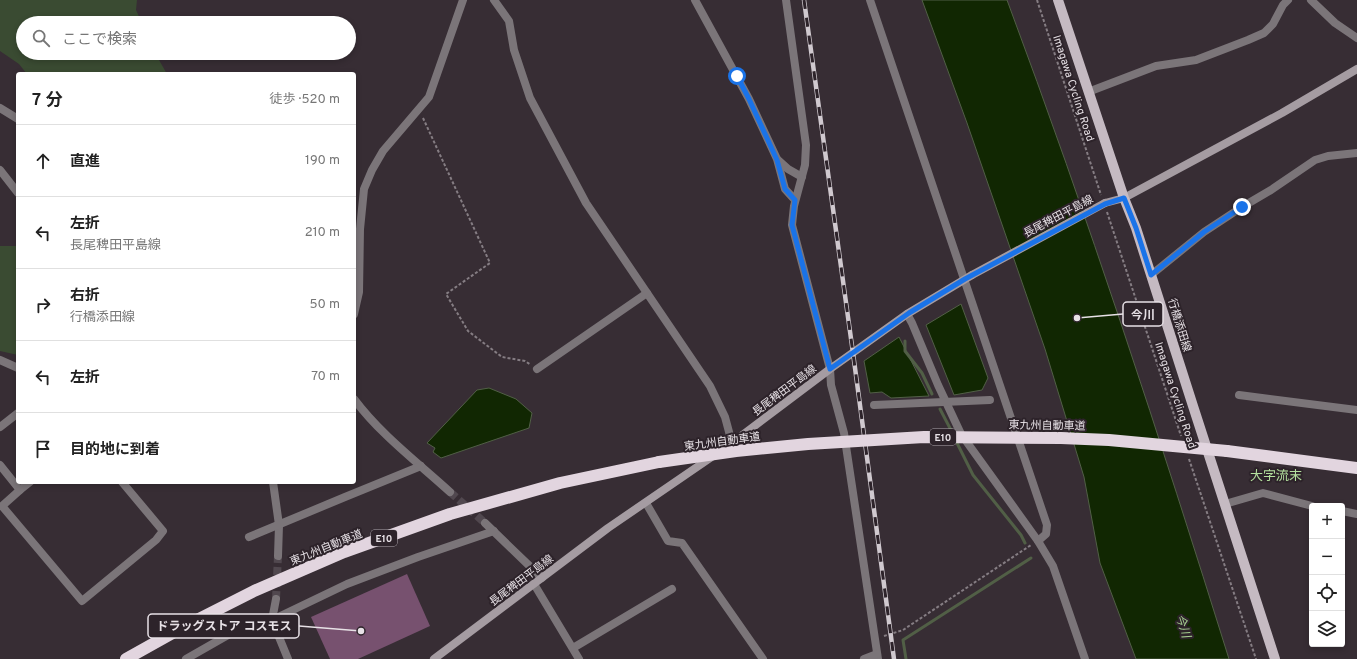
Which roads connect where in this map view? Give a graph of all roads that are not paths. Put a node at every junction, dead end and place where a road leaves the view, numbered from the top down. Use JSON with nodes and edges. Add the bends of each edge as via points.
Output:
{"nodes":[{"id":1,"x":463,"y":0,"type":"edge"},
{"id":2,"x":494,"y":0,"type":"edge"},
{"id":3,"x":695,"y":0,"type":"edge"},
{"id":4,"x":786,"y":0,"type":"edge"},
{"id":5,"x":870,"y":0,"type":"edge"},
{"id":6,"x":1058,"y":0,"type":"edge"},
{"id":7,"x":1288,"y":0,"type":"edge"},
{"id":8,"x":1312,"y":0,"type":"edge"},
{"id":9,"x":1357,"y":38,"type":"edge"},
{"id":10,"x":1357,"y":69,"type":"edge"},
{"id":11,"x":1088,"y":92,"type":"junction"},
{"id":12,"x":0,"y":108,"type":"edge"},
{"id":13,"x":16,"y":118,"type":"edge"},
{"id":14,"x":1357,"y":153,"type":"edge"},
{"id":15,"x":777,"y":160,"type":"junction"},
{"id":16,"x":0,"y":170,"type":"edge"},
{"id":17,"x":802,"y":177,"type":"junction"},
{"id":18,"x":16,"y":190,"type":"edge"},
{"id":19,"x":1124,"y":198,"type":"junction"},
{"id":20,"x":795,"y":200,"type":"junction"},
{"id":21,"x":1151,"y":275,"type":"junction"},
{"id":22,"x":969,"y":277,"type":"junction"},
{"id":23,"x":647,"y":293,"type":"junction"},
{"id":24,"x":356,"y":305,"type":"edge"},
{"id":25,"x":907,"y":314,"type":"junction"},
{"id":26,"x":0,"y":360,"type":"edge"},
{"id":27,"x":16,"y":367,"type":"edge"},
{"id":28,"x":536,"y":369,"type":"road end"},
{"id":29,"x":830,"y":369,"type":"junction"},
{"id":30,"x":1239,"y":395,"type":"dead end"},
{"id":31,"x":990,"y":400,"type":"dead end"},
{"id":32,"x":356,"y":402,"type":"edge"},
{"id":33,"x":946,"y":403,"type":"junction"},
{"id":34,"x":874,"y":405,"type":"dead end"},
{"id":35,"x":1357,"y":410,"type":"edge"},
{"id":36,"x":16,"y":415,"type":"edge"},
{"id":37,"x":0,"y":428,"type":"edge"},
{"id":38,"x":732,"y":443,"type":"junction"},
{"id":39,"x":0,"y":465,"type":"edge"},
{"id":40,"x":421,"y":466,"type":"junction"},
{"id":41,"x":1357,"y":468,"type":"edge"},
{"id":42,"x":28,"y":484,"type":"edge"},
{"id":43,"x":124,"y":484,"type":"edge"},
{"id":44,"x":273,"y":484,"type":"edge"},
{"id":45,"x":20,"y":490,"type":"junction"},
{"id":46,"x":450,"y":492,"type":"tunnel mouth"},
{"id":47,"x":646,"y":503,"type":"junction"},
{"id":48,"x":1225,"y":504,"type":"junction"},
{"id":49,"x":1309,"y":505,"type":"edge"},
{"id":50,"x":1345,"y":512,"type":"edge"},
{"id":51,"x":1357,"y":514,"type":"edge"},
{"id":52,"x":485,"y":523,"type":"tunnel mouth"},
{"id":53,"x":279,"y":525,"type":"junction"},
{"id":54,"x":494,"y":531,"type":"junction"},
{"id":55,"x":250,"y":537,"type":"dead end"},
{"id":56,"x":1038,"y":540,"type":"junction"},
{"id":57,"x":278,"y":556,"type":"tunnel mouth"},
{"id":58,"x":542,"y":578,"type":"junction"},
{"id":59,"x":534,"y":584,"type":"junction"},
{"id":60,"x":672,"y":589,"type":"dead end"},
{"id":61,"x":276,"y":599,"type":"tunnel mouth"},
{"id":62,"x":272,"y":620,"type":"junction"},
{"id":63,"x":573,"y":648,"type":"junction"},
{"id":64,"x":878,"y":656,"type":"edge"},
{"id":65,"x":126,"y":659,"type":"edge"},
{"id":66,"x":186,"y":659,"type":"edge"},
{"id":67,"x":288,"y":659,"type":"edge"},
{"id":68,"x":434,"y":659,"type":"edge"},
{"id":69,"x":580,"y":659,"type":"edge"},
{"id":70,"x":763,"y":659,"type":"edge"},
{"id":71,"x":864,"y":659,"type":"edge"},
{"id":72,"x":1084,"y":659,"type":"edge"},
{"id":73,"x":1275,"y":659,"type":"edge"}],
"edges":[{"from":1,"to":24,"type":"street","via":[[429,97],[384,151],[364,189],[360,229],[359,292]]},
{"from":2,"to":23,"type":"street","via":[[509,21],[514,50],[530,98],[586,203]]},
{"from":3,"to":15,"type":"street","via":[[749,99]]},
{"from":4,"to":17,"type":"street","via":[[806,145]]},
{"from":5,"to":22,"type":"street"},
{"from":6,"to":11,"type":"main road","name":"行橋添田線"},
{"from":7,"to":11,"type":"street","via":[[1264,33],[1196,60],[1156,66]]},
{"from":8,"to":9,"type":"street","via":[[1335,23]]},
{"from":10,"to":19,"type":"main road","name":"長尾稗田平島線","via":[[1282,113]]},
{"from":11,"to":19,"type":"main road","name":"行橋添田線"},
{"from":12,"to":13,"type":"street"},
{"from":14,"to":21,"type":"street","via":[[1315,160],[1204,232]]},
{"from":15,"to":17,"type":"street"},
{"from":15,"to":20,"type":"street","via":[[785,189]]},
{"from":16,"to":18,"type":"street"},
{"from":17,"to":20,"type":"street"},
{"from":19,"to":21,"type":"main road","name":"行橋添田線"},
{"from":19,"to":22,"type":"main road","name":"長尾稗田平島線","bridge":true,"via":[[1104,200]]},
{"from":20,"to":29,"type":"street","via":[[792,225]]},
{"from":21,"to":48,"type":"main road","name":"行橋添田線"},
{"from":22,"to":25,"type":"main road","name":"長尾稗田平島線"},
{"from":22,"to":56,"type":"street","via":[[1047,525],[1046,534]]},
{"from":23,"to":28,"type":"street"},
{"from":23,"to":38,"type":"street","via":[[710,386],[725,417]]},
{"from":25,"to":29,"type":"main road","name":"長尾稗田平島線"},
{"from":25,"to":33,"type":"street"},
{"from":26,"to":27,"type":"street"},
{"from":29,"to":38,"type":"main road","name":"長尾稗田平島線"},
{"from":29,"to":64,"type":"street","via":[[831,385],[844,433]]},
{"from":30,"to":35,"type":"street"},
{"from":31,"to":33,"type":"street"},
{"from":32,"to":40,"type":"street","via":[[368,417]]},
{"from":33,"to":34,"type":"street"},
{"from":33,"to":56,"type":"street","via":[[961,434]]},
{"from":36,"to":37,"type":"street"},
{"from":38,"to":47,"type":"main road","name":"長尾稗田平島線"},
{"from":39,"to":45,"type":"street"},
{"from":40,"to":46,"type":"street"},
{"from":40,"to":53,"type":"street"},
{"from":41,"to":65,"type":"highway","name":"東九州自動車道","number":"E10","bridge":true,"via":[[1227,451],[1061,438],[924,437],[808,444],[659,462],[560,483],[457,512],[344,552],[254,592]]},
{"from":42,"to":45,"type":"street"},
{"from":43,"to":45,"type":"street","via":[[163,532],[82,601],[2,506]]},
{"from":44,"to":53,"type":"street"},
{"from":47,"to":58,"type":"main road","name":"長尾稗田平島線"},
{"from":47,"to":70,"type":"street","via":[[668,541],[682,543]]},
{"from":48,"to":49,"type":"street","via":[[1264,493]]},
{"from":48,"to":73,"type":"main road","name":"行橋添田線"},
{"from":50,"to":51,"type":"street"},
{"from":52,"to":54,"type":"street"},
{"from":53,"to":55,"type":"street"},
{"from":53,"to":57,"type":"street"},
{"from":54,"to":58,"type":"street"},
{"from":54,"to":62,"type":"street","via":[[346,584]]},
{"from":56,"to":72,"type":"street","via":[[1053,566]]},
{"from":58,"to":59,"type":"main road","name":"長尾稗田平島線"},
{"from":59,"to":63,"type":"street"},
{"from":59,"to":68,"type":"main road","name":"長尾稗田平島線"},
{"from":60,"to":63,"type":"street"},
{"from":61,"to":62,"type":"street"},
{"from":62,"to":66,"type":"street","via":[[228,635]]},
{"from":62,"to":67,"type":"street"},
{"from":63,"to":69,"type":"street"},
{"from":64,"to":71,"type":"street"}]}
